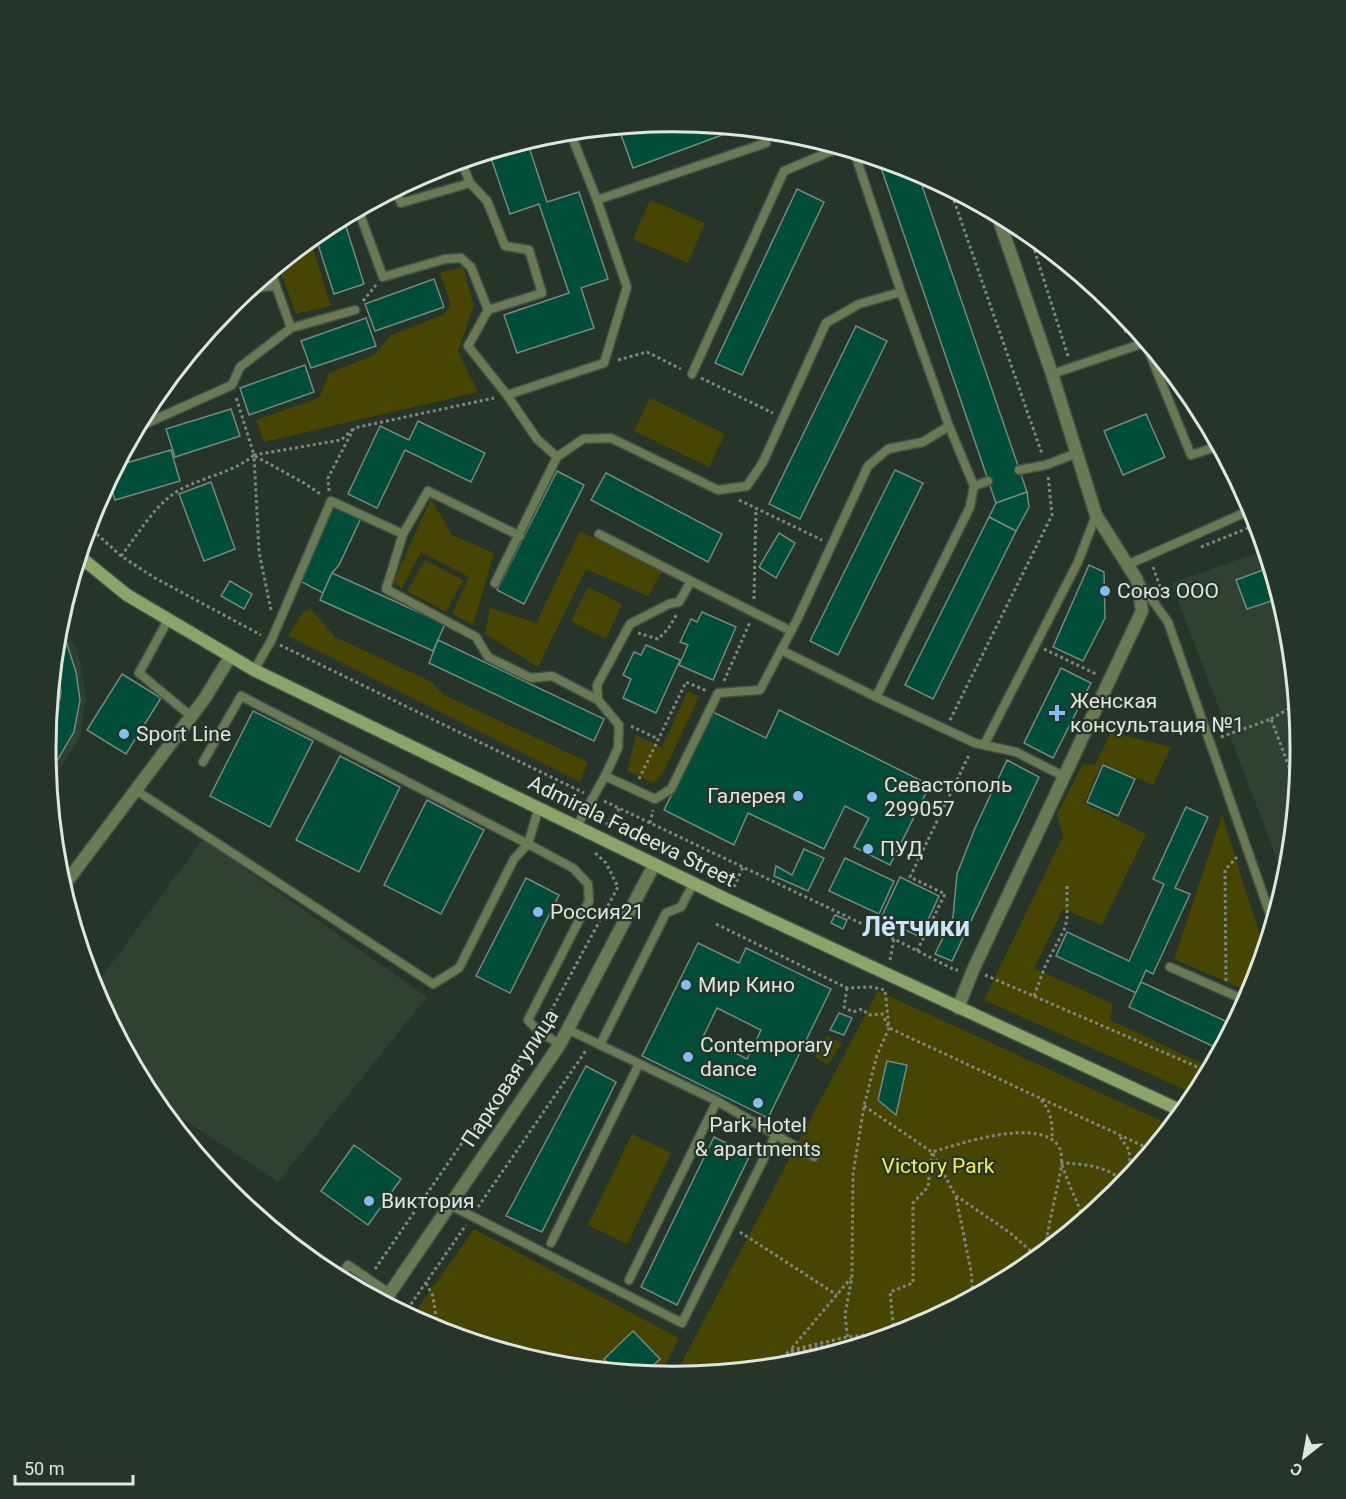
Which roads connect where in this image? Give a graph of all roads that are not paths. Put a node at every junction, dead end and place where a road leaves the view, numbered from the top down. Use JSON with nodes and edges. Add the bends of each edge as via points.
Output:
{"nodes":[{"id":1,"x":573,"y":140,"type":"edge"},
{"id":2,"x":766,"y":143,"type":"road end"},
{"id":3,"x":829,"y":152,"type":"edge"},
{"id":4,"x":857,"y":161,"type":"edge"},
{"id":5,"x":465,"y":169,"type":"edge"},
{"id":6,"x":470,"y":183,"type":"junction"},
{"id":7,"x":398,"y":197,"type":"edge"},
{"id":8,"x":597,"y":200,"type":"junction"},
{"id":9,"x":361,"y":217,"type":"edge"},
{"id":10,"x":1001,"y":227,"type":"edge"},
{"id":11,"x":274,"y":279,"type":"edge"},
{"id":12,"x":276,"y":286,"type":"junction"},
{"id":13,"x":264,"y":287,"type":"edge"},
{"id":14,"x":901,"y":292,"type":"junction"},
{"id":15,"x":355,"y":310,"type":"road end"},
{"id":16,"x":488,"y":310,"type":"junction"},
{"id":17,"x":291,"y":327,"type":"junction"},
{"id":18,"x":1139,"y":344,"type":"edge"},
{"id":19,"x":1155,"y":364,"type":"edge"},
{"id":20,"x":692,"y":374,"type":"road end"},
{"id":21,"x":1052,"y":374,"type":"junction"},
{"id":22,"x":507,"y":395,"type":"junction"},
{"id":23,"x":150,"y":422,"type":"edge"},
{"id":24,"x":949,"y":426,"type":"junction"},
{"id":25,"x":1212,"y":448,"type":"edge"},
{"id":26,"x":1077,"y":453,"type":"junction"},
{"id":27,"x":557,"y":457,"type":"junction"},
{"id":28,"x":1019,"y":470,"type":"dead end"},
{"id":29,"x":988,"y":481,"type":"dead end"},
{"id":30,"x":974,"y":486,"type":"junction"},
{"id":31,"x":1243,"y":513,"type":"edge"},
{"id":32,"x":1096,"y":515,"type":"junction"},
{"id":33,"x":403,"y":534,"type":"junction"},
{"id":34,"x":599,"y":534,"type":"dead end"},
{"id":35,"x":520,"y":536,"type":"junction"},
{"id":36,"x":85,"y":561,"type":"edge"},
{"id":37,"x":1127,"y":565,"type":"junction"},
{"id":38,"x":1137,"y":580,"type":"junction"},
{"id":39,"x":692,"y":581,"type":"junction"},
{"id":40,"x":495,"y":583,"type":"dead end"},
{"id":41,"x":168,"y":620,"type":"junction"},
{"id":42,"x":791,"y":631,"type":"junction"},
{"id":43,"x":781,"y":650,"type":"junction"},
{"id":44,"x":230,"y":657,"type":"junction"},
{"id":45,"x":254,"y":670,"type":"junction"},
{"id":46,"x":876,"y":697,"type":"junction"},
{"id":47,"x":598,"y":700,"type":"junction"},
{"id":48,"x":192,"y":717,"type":"junction"},
{"id":49,"x":979,"y":744,"type":"junction"},
{"id":50,"x":202,"y":762,"type":"dead end"},
{"id":51,"x":605,"y":776,"type":"junction"},
{"id":52,"x":1063,"y":776,"type":"junction"},
{"id":53,"x":137,"y":791,"type":"junction"},
{"id":54,"x":539,"y":807,"type":"junction"},
{"id":55,"x":577,"y":826,"type":"junction"},
{"id":56,"x":528,"y":844,"type":"junction"},
{"id":57,"x":654,"y":865,"type":"junction"},
{"id":58,"x":69,"y":879,"type":"edge"},
{"id":59,"x":693,"y":884,"type":"junction"},
{"id":60,"x":1269,"y":910,"type":"edge"},
{"id":61,"x":1170,"y":967,"type":"dead end"},
{"id":62,"x":1238,"y":997,"type":"edge"},
{"id":63,"x":958,"y":1008,"type":"junction"},
{"id":64,"x":567,"y":1029,"type":"junction"},
{"id":65,"x":596,"y":1043,"type":"junction"},
{"id":66,"x":560,"y":1044,"type":"junction"},
{"id":67,"x":639,"y":1064,"type":"junction"},
{"id":68,"x":717,"y":1101,"type":"junction"},
{"id":69,"x":1175,"y":1108,"type":"edge"},
{"id":70,"x":776,"y":1134,"type":"junction"},
{"id":71,"x":814,"y":1157,"type":"dead end"},
{"id":72,"x":450,"y":1205,"type":"junction"},
{"id":73,"x":551,"y":1243,"type":"dead end"},
{"id":74,"x":344,"y":1271,"type":"edge"},
{"id":75,"x":629,"y":1280,"type":"dead end"},
{"id":76,"x":382,"y":1293,"type":"edge"},
{"id":77,"x":387,"y":1296,"type":"edge"}],
"edges":[{"from":1,"to":8,"type":"lane"},
{"from":2,"to":8,"type":"lane"},
{"from":3,"to":20,"type":"lane","via":[[784,171]]},
{"from":4,"to":14,"type":"lane"},
{"from":5,"to":6,"type":"lane"},
{"from":6,"to":7,"type":"lane","via":[[401,203]]},
{"from":6,"to":16,"type":"lane","via":[[487,201],[505,246],[529,250],[542,293]]},
{"from":8,"to":22,"type":"lane","via":[[627,287],[604,363]]},
{"from":9,"to":16,"type":"lane","via":[[383,277],[461,258],[471,267]]},
{"from":10,"to":21,"type":"street"},
{"from":11,"to":12,"type":"lane"},
{"from":12,"to":13,"type":"lane"},
{"from":12,"to":17,"type":"lane"},
{"from":14,"to":24,"type":"lane"},
{"from":14,"to":27,"type":"lane","via":[[859,304],[826,323],[764,462],[747,486],[718,490],[611,438],[583,439]]},
{"from":15,"to":17,"type":"lane"},
{"from":16,"to":22,"type":"lane","via":[[468,346]]},
{"from":17,"to":23,"type":"lane","via":[[240,367],[232,385]]},
{"from":18,"to":21,"type":"lane"},
{"from":19,"to":25,"type":"lane","via":[[1191,455]]},
{"from":21,"to":26,"type":"street"},
{"from":22,"to":27,"type":"lane","via":[[537,439]]},
{"from":24,"to":30,"type":"lane"},
{"from":24,"to":42,"type":"lane","via":[[923,442],[888,449],[868,466]]},
{"from":26,"to":28,"type":"lane"},
{"from":26,"to":32,"type":"street"},
{"from":27,"to":35,"type":"lane"},
{"from":29,"to":30,"type":"lane"},
{"from":30,"to":46,"type":"lane","via":[[970,507]]},
{"from":31,"to":37,"type":"lane"},
{"from":32,"to":37,"type":"street"},
{"from":32,"to":49,"type":"lane","via":[[1078,562]]},
{"from":33,"to":35,"type":"lane","via":[[428,491]]},
{"from":33,"to":45,"type":"lane","via":[[331,501],[271,641]]},
{"from":33,"to":47,"type":"lane","via":[[386,589],[476,637],[488,657],[531,678],[552,676]]},
{"from":34,"to":39,"type":"lane"},
{"from":35,"to":40,"type":"lane"},
{"from":36,"to":41,"type":"main road","name":"Admirala Fadeeva Street","via":[[127,595]]},
{"from":37,"to":38,"type":"street"},
{"from":38,"to":52,"type":"street","via":[[1142,611]]},
{"from":38,"to":60,"type":"lane","via":[[1168,622]]},
{"from":39,"to":42,"type":"lane"},
{"from":39,"to":47,"type":"lane","via":[[679,602],[630,624],[597,685]]},
{"from":41,"to":44,"type":"main road","name":"Admirala Fadeeva Street"},
{"from":41,"to":48,"type":"lane","via":[[139,673]]},
{"from":42,"to":43,"type":"lane"},
{"from":43,"to":46,"type":"lane"},
{"from":43,"to":51,"type":"lane","via":[[760,690],[718,693],[671,789],[655,799]]},
{"from":44,"to":45,"type":"main road","name":"Admirala Fadeeva Street"},
{"from":44,"to":48,"type":"street"},
{"from":45,"to":54,"type":"main road","name":"Admirala Fadeeva Street"},
{"from":46,"to":49,"type":"lane"},
{"from":47,"to":51,"type":"lane","via":[[619,725],[618,748]]},
{"from":48,"to":53,"type":"street"},
{"from":49,"to":52,"type":"lane","via":[[1016,752]]},
{"from":50,"to":56,"type":"lane","via":[[241,696]]},
{"from":51,"to":55,"type":"lane"},
{"from":52,"to":63,"type":"street"},
{"from":53,"to":56,"type":"lane","via":[[433,984],[459,968],[514,859]]},
{"from":53,"to":58,"type":"street"},
{"from":54,"to":55,"type":"main road","name":"Admirala Fadeeva Street"},
{"from":54,"to":56,"type":"lane"},
{"from":55,"to":57,"type":"main road","name":"Admirala Fadeeva Street"},
{"from":56,"to":66,"type":"lane","via":[[573,868],[588,884],[589,901],[528,1020]]},
{"from":57,"to":59,"type":"main road","name":"Admirala Fadeeva Street"},
{"from":57,"to":64,"type":"street","name":"Парковая улица"},
{"from":59,"to":63,"type":"main road","name":"Admirala Fadeeva Street"},
{"from":59,"to":65,"type":"lane","via":[[681,907],[666,913]]},
{"from":61,"to":62,"type":"lane"},
{"from":63,"to":69,"type":"main road","name":"Admirala Fadeeva Street"},
{"from":64,"to":65,"type":"lane"},
{"from":64,"to":66,"type":"street","name":"Парковая улица"},
{"from":65,"to":67,"type":"lane"},
{"from":66,"to":72,"type":"street","name":"Парковая улица"},
{"from":67,"to":68,"type":"lane"},
{"from":67,"to":73,"type":"lane"},
{"from":68,"to":70,"type":"lane"},
{"from":68,"to":75,"type":"lane"},
{"from":70,"to":71,"type":"lane"},
{"from":70,"to":72,"type":"lane","via":[[682,1323]]},
{"from":72,"to":77,"type":"street","name":"Парковая улица"},
{"from":74,"to":76,"type":"lane","via":[[348,1264]]}]}
